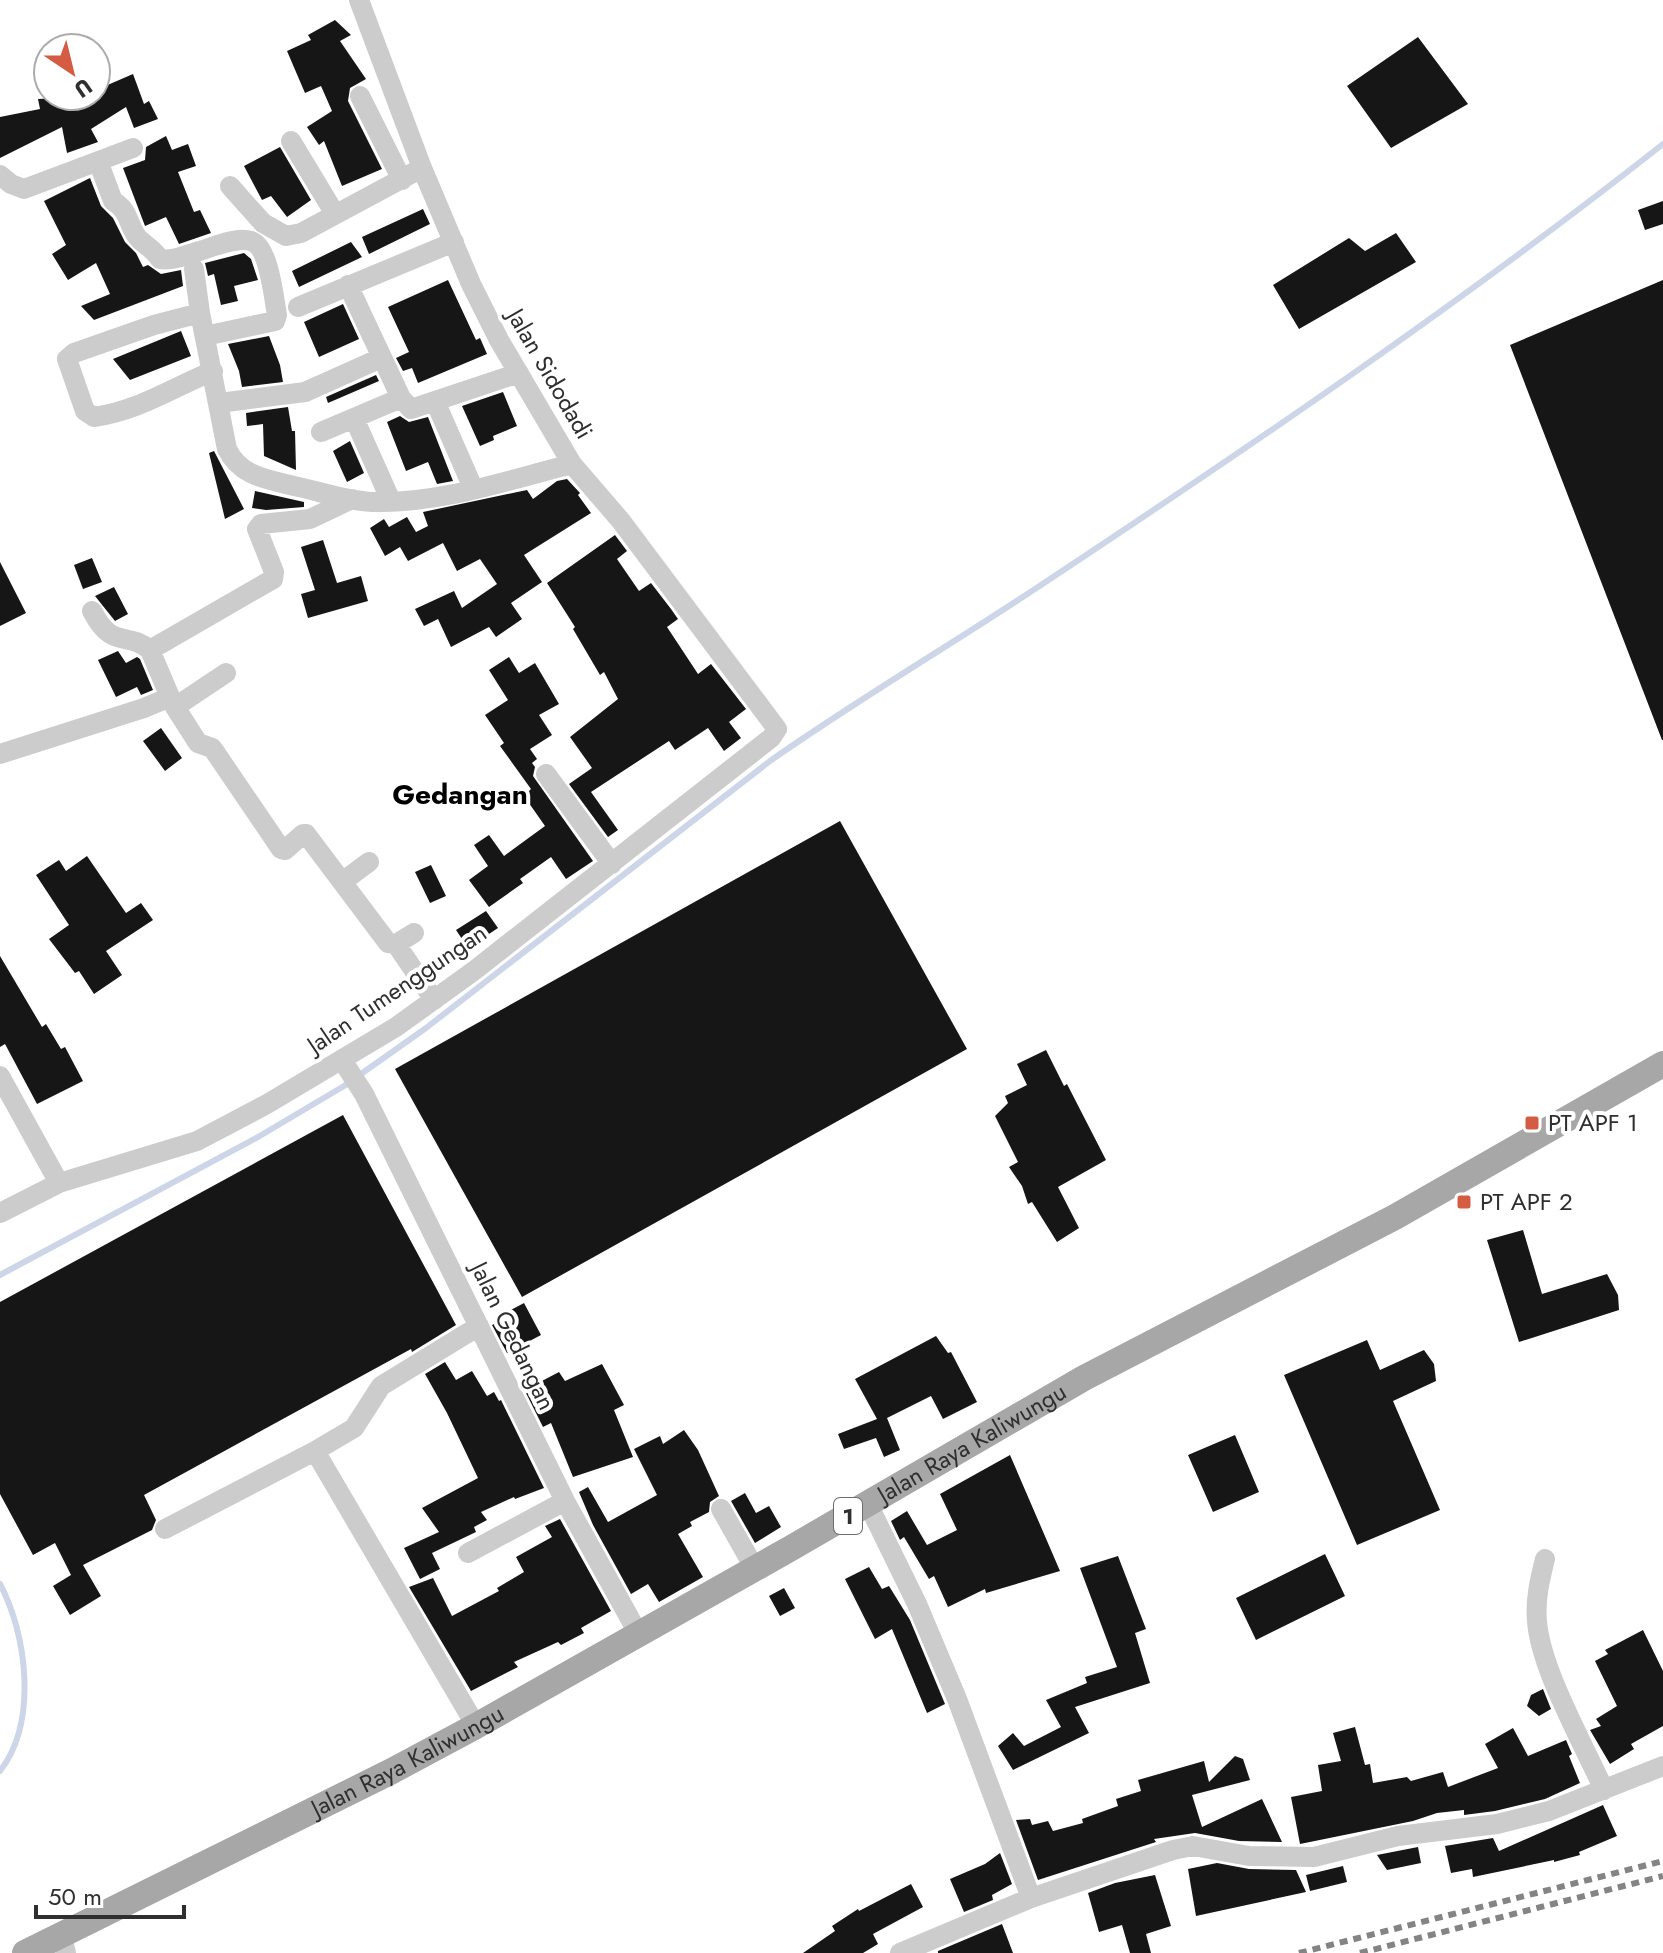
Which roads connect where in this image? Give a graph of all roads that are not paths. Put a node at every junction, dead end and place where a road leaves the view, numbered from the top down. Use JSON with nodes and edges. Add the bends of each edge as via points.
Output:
{"nodes":[{"id":1,"x":359,"y":0,"type":"edge"},
{"id":2,"x":360,"y":96,"type":"dead end"},
{"id":3,"x":291,"y":141,"type":"dead end"},
{"id":4,"x":133,"y":148,"type":"dead end"},
{"id":5,"x":98,"y":161,"type":"junction"},
{"id":6,"x":422,"y":168,"type":"junction"},
{"id":7,"x":0,"y":175,"type":"edge"},
{"id":8,"x":402,"y":180,"type":"junction"},
{"id":9,"x":230,"y":186,"type":"dead end"},
{"id":10,"x":335,"y":214,"type":"junction"},
{"id":11,"x":454,"y":242,"type":"junction"},
{"id":12,"x":194,"y":269,"type":"dead end"},
{"id":13,"x":348,"y":285,"type":"junction"},
{"id":14,"x":298,"y":307,"type":"dead end"},
{"id":15,"x":200,"y":313,"type":"junction"},
{"id":16,"x":205,"y":336,"type":"junction"},
{"id":17,"x":381,"y":358,"type":"junction"},
{"id":18,"x":213,"y":371,"type":"junction"},
{"id":19,"x":519,"y":373,"type":"junction"},
{"id":20,"x":401,"y":398,"type":"junction"},
{"id":21,"x":435,"y":401,"type":"junction"},
{"id":22,"x":219,"y":403,"type":"junction"},
{"id":23,"x":354,"y":418,"type":"junction"},
{"id":24,"x":321,"y":432,"type":"dead end"},
{"id":25,"x":572,"y":464,"type":"junction"},
{"id":26,"x":473,"y":488,"type":"junction"},
{"id":27,"x":391,"y":501,"type":"junction"},
{"id":28,"x":347,"y":502,"type":"junction"},
{"id":29,"x":92,"y":611,"type":"dead end"},
{"id":30,"x":150,"y":650,"type":"junction"},
{"id":31,"x":226,"y":673,"type":"dead end"},
{"id":32,"x":173,"y":702,"type":"junction"},
{"id":33,"x":777,"y":729,"type":"joint"},
{"id":34,"x":0,"y":754,"type":"edge"},
{"id":35,"x":546,"y":774,"type":"dead end"},
{"id":36,"x":369,"y":862,"type":"dead end"},
{"id":37,"x":612,"y":864,"type":"junction"},
{"id":38,"x":342,"y":882,"type":"junction"},
{"id":39,"x":414,"y":933,"type":"dead end"},
{"id":40,"x":396,"y":944,"type":"junction"},
{"id":41,"x":434,"y":1000,"type":"junction"},
{"id":42,"x":345,"y":1064,"type":"junction"},
{"id":43,"x":1663,"y":1064,"type":"edge"},
{"id":44,"x":0,"y":1076,"type":"edge"},
{"id":45,"x":59,"y":1183,"type":"junction"},
{"id":46,"x":0,"y":1213,"type":"edge"},
{"id":47,"x":479,"y":1326,"type":"junction"},
{"id":48,"x":315,"y":1451,"type":"junction"},
{"id":49,"x":565,"y":1501,"type":"junction"},
{"id":50,"x":868,"y":1504,"type":"junction"},
{"id":51,"x":721,"y":1509,"type":"dead end"},
{"id":52,"x":165,"y":1529,"type":"dead end"},
{"id":53,"x":468,"y":1553,"type":"dead end"},
{"id":54,"x":1545,"y":1559,"type":"dead end"},
{"id":55,"x":755,"y":1569,"type":"junction"},
{"id":56,"x":639,"y":1635,"type":"junction"},
{"id":57,"x":476,"y":1726,"type":"junction"},
{"id":58,"x":1663,"y":1766,"type":"edge"},
{"id":59,"x":1604,"y":1790,"type":"junction"},
{"id":60,"x":1031,"y":1898,"type":"junction"},
{"id":61,"x":64,"y":1944,"type":"edge"},
{"id":62,"x":25,"y":1953,"type":"edge"},
{"id":63,"x":900,"y":1953,"type":"edge"}],
"edges":[{"from":1,"to":6,"type":"street","name":"Jalan Sidodadi"},
{"from":2,"to":8,"type":"street"},
{"from":3,"to":10,"type":"street"},
{"from":4,"to":5,"type":"street"},
{"from":5,"to":7,"type":"street","via":[[24,189]]},
{"from":5,"to":16,"type":"street","via":[[113,201],[124,207],[138,239],[160,259],[245,241],[258,245],[265,255],[275,321]]},
{"from":6,"to":8,"type":"street"},
{"from":6,"to":11,"type":"street","name":"Jalan Sidodadi"},
{"from":8,"to":10,"type":"street"},
{"from":9,"to":10,"type":"street","via":[[263,223],[286,236]]},
{"from":11,"to":13,"type":"street"},
{"from":11,"to":19,"type":"street","name":"Jalan Sidodadi"},
{"from":12,"to":15,"type":"street"},
{"from":13,"to":14,"type":"street"},
{"from":13,"to":17,"type":"street"},
{"from":15,"to":16,"type":"street"},
{"from":15,"to":18,"type":"street","via":[[67,359],[85,411],[94,417],[147,404]]},
{"from":16,"to":18,"type":"street"},
{"from":17,"to":20,"type":"street"},
{"from":17,"to":22,"type":"street","via":[[296,394]]},
{"from":18,"to":22,"type":"street"},
{"from":19,"to":21,"type":"street"},
{"from":19,"to":25,"type":"street","name":"Jalan Sidodadi"},
{"from":20,"to":21,"type":"street","via":[[411,409]]},
{"from":20,"to":23,"type":"street"},
{"from":21,"to":26,"type":"street"},
{"from":22,"to":28,"type":"street","via":[[227,449],[244,471]]},
{"from":23,"to":24,"type":"street"},
{"from":23,"to":27,"type":"street"},
{"from":25,"to":26,"type":"street"},
{"from":25,"to":33,"type":"street","name":"Jalan Sidodadi"},
{"from":26,"to":27,"type":"street"},
{"from":27,"to":28,"type":"street"},
{"from":28,"to":30,"type":"street","via":[[302,522],[261,524],[257,529],[273,579]]},
{"from":29,"to":30,"type":"street","via":[[107,634]]},
{"from":30,"to":32,"type":"street"},
{"from":31,"to":32,"type":"street"},
{"from":32,"to":34,"type":"street"},
{"from":32,"to":38,"type":"street","via":[[198,743],[215,752],[281,849],[303,834]]},
{"from":33,"to":37,"type":"street","name":"Jalan Tumenggungan"},
{"from":35,"to":37,"type":"street"},
{"from":36,"to":38,"type":"street"},
{"from":37,"to":41,"type":"street","name":"Jalan Tumenggungan"},
{"from":38,"to":40,"type":"street","via":[[388,943]]},
{"from":39,"to":40,"type":"street"},
{"from":40,"to":41,"type":"street"},
{"from":41,"to":42,"type":"street","name":"Jalan Tumenggungan"},
{"from":42,"to":45,"type":"street","name":"Jalan Tumenggungan","via":[[197,1141]]},
{"from":42,"to":47,"type":"street","name":"Jalan Gedangan"},
{"from":43,"to":50,"type":"main road","name":"Jalan Raya Kaliwungu","number":"1","via":[[1395,1217],[1084,1378]]},
{"from":44,"to":45,"type":"street"},
{"from":45,"to":46,"type":"street","name":"Jalan Tumenggungan"},
{"from":47,"to":48,"type":"street","via":[[381,1386],[354,1428]]},
{"from":47,"to":49,"type":"street","name":"Jalan Gedangan"},
{"from":48,"to":52,"type":"street"},
{"from":48,"to":57,"type":"street"},
{"from":49,"to":53,"type":"street"},
{"from":49,"to":56,"type":"street","name":"Jalan Gedangan"},
{"from":50,"to":55,"type":"main road","name":"Jalan Raya Kaliwungu","number":"1"},
{"from":50,"to":60,"type":"street","via":[[951,1686]]},
{"from":51,"to":55,"type":"street"},
{"from":54,"to":59,"type":"street","via":[[1537,1600],[1541,1650]]},
{"from":55,"to":56,"type":"main road","name":"Jalan Raya Kaliwungu","number":"1"},
{"from":56,"to":57,"type":"main road","name":"Jalan Raya Kaliwungu","number":"1"},
{"from":57,"to":61,"type":"main road","name":"Jalan Raya Kaliwungu","number":"1"},
{"from":58,"to":59,"type":"street"},
{"from":59,"to":60,"type":"street","via":[[1510,1821],[1398,1836],[1314,1857],[1249,1856],[1193,1846]]},
{"from":60,"to":63,"type":"street"},
{"from":61,"to":62,"type":"main road","name":"Jalan Raya Kaliwungu","number":"1"}]}
